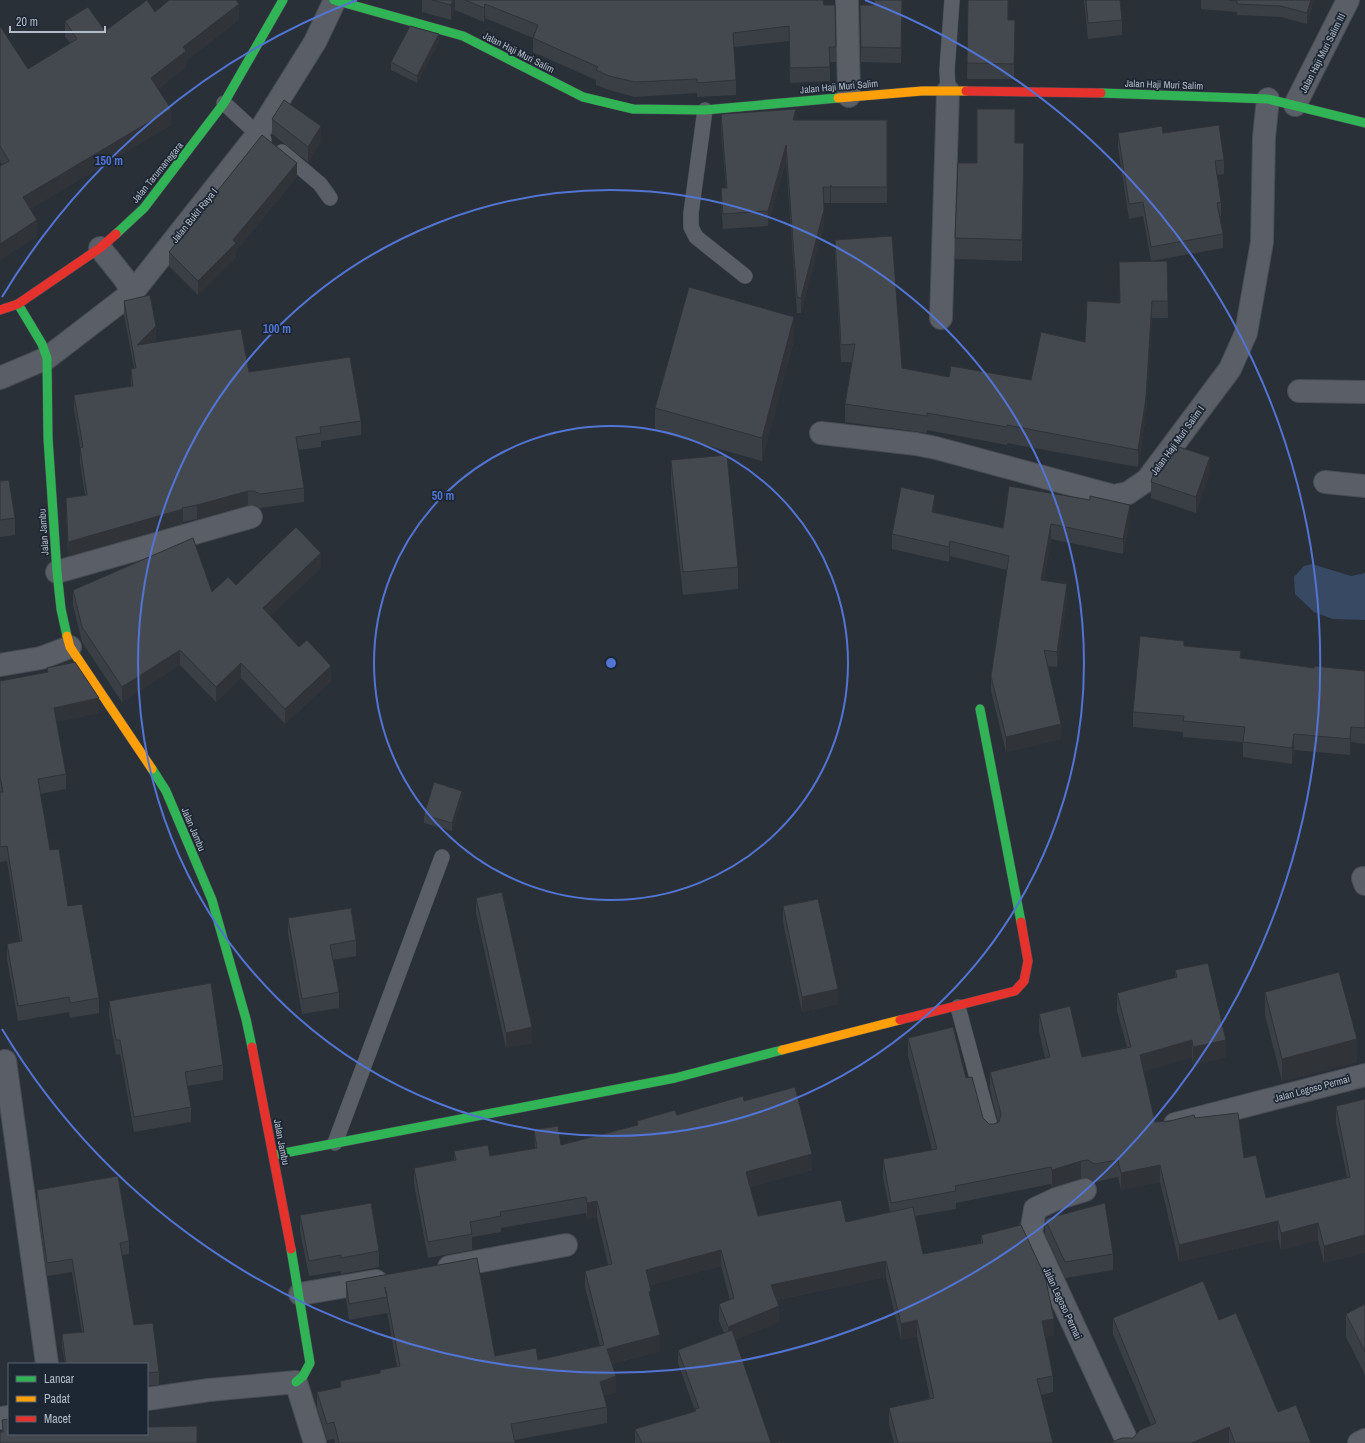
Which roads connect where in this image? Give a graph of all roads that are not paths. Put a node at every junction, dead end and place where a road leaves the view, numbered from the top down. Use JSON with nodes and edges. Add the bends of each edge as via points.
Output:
{"nodes":[{"id":1,"x":283,"y":0,"type":"edge"},
{"id":2,"x":334,"y":0,"type":"edge"},
{"id":3,"x":847,"y":0,"type":"edge"},
{"id":4,"x":952,"y":0,"type":"edge"},
{"id":5,"x":1348,"y":0,"type":"edge"},
{"id":6,"x":948,"y":91,"type":"junction"},
{"id":7,"x":849,"y":96,"type":"junction"},
{"id":8,"x":1268,"y":99,"type":"junction"},
{"id":9,"x":1295,"y":105,"type":"junction"},
{"id":10,"x":228,"y":106,"type":"junction"},
{"id":11,"x":705,"y":110,"type":"junction"},
{"id":12,"x":1365,"y":123,"type":"edge"},
{"id":13,"x":250,"y":127,"type":"junction"},
{"id":14,"x":330,"y":198,"type":"dead end"},
{"id":15,"x":100,"y":248,"type":"junction"},
{"id":16,"x":745,"y":276,"type":"dead end"},
{"id":17,"x":133,"y":292,"type":"junction"},
{"id":18,"x":18,"y":304,"type":"junction"},
{"id":19,"x":0,"y":310,"type":"edge"},
{"id":20,"x":941,"y":318,"type":"dead end"},
{"id":21,"x":45,"y":351,"type":"junction"},
{"id":22,"x":0,"y":378,"type":"edge"},
{"id":23,"x":1299,"y":391,"type":"dead end"},
{"id":24,"x":1365,"y":392,"type":"edge"},
{"id":25,"x":821,"y":433,"type":"dead end"},
{"id":26,"x":1325,"y":482,"type":"dead end"},
{"id":27,"x":1365,"y":486,"type":"edge"},
{"id":28,"x":251,"y":518,"type":"dead end"},
{"id":29,"x":56,"y":572,"type":"junction"},
{"id":30,"x":70,"y":647,"type":"junction"},
{"id":31,"x":0,"y":664,"type":"edge"},
{"id":32,"x":980,"y":709,"type":"dead end"},
{"id":33,"x":442,"y":857,"type":"dead end"},
{"id":34,"x":958,"y":1007,"type":"junction"},
{"id":35,"x":5,"y":1061,"type":"dead end"},
{"id":36,"x":1365,"y":1074,"type":"edge"},
{"id":37,"x":1167,"y":1126,"type":"edge"},
{"id":38,"x":992,"y":1133,"type":"edge"},
{"id":39,"x":335,"y":1144,"type":"junction"},
{"id":40,"x":274,"y":1155,"type":"junction"},
{"id":41,"x":1084,"y":1190,"type":"dead end"},
{"id":42,"x":566,"y":1245,"type":"dead end"},
{"id":43,"x":428,"y":1271,"type":"edge"},
{"id":44,"x":398,"y":1276,"type":"edge"},
{"id":45,"x":300,"y":1294,"type":"junction"},
{"id":46,"x":48,"y":1363,"type":"edge"},
{"id":47,"x":296,"y":1382,"type":"junction"},
{"id":48,"x":148,"y":1399,"type":"edge"},
{"id":49,"x":1365,"y":1440,"type":"edge"},
{"id":50,"x":314,"y":1443,"type":"edge"},
{"id":51,"x":1128,"y":1443,"type":"edge"},
{"id":52,"x":1359,"y":1443,"type":"edge"}],
"edges":[{"from":1,"to":10,"type":"street","name":"Jalan Tarumanegara"},
{"from":2,"to":11,"type":"street","name":"Jalan Haji Muri Salim","via":[[463,36],[583,97],[632,109]]},
{"from":2,"to":13,"type":"street","name":"Jalan Bukit Raya I","via":[[316,42]]},
{"from":3,"to":7,"type":"street"},
{"from":4,"to":6,"type":"lane"},
{"from":5,"to":9,"type":"street","name":"Jalan Haji Muri Salim III"},
{"from":6,"to":7,"type":"street","name":"Jalan Haji Muri Salim"},
{"from":6,"to":8,"type":"street","name":"Jalan Haji Muri Salim","via":[[1138,93]]},
{"from":6,"to":20,"type":"street"},
{"from":7,"to":11,"type":"street","name":"Jalan Haji Muri Salim"},
{"from":8,"to":9,"type":"street","name":"Jalan Haji Muri Salim"},
{"from":8,"to":25,"type":"street","name":"Jalan Haji Muri Salim I","via":[[1264,137],[1262,242],[1246,333],[1230,369],[1147,480],[1128,493],[1114,496],[936,448]]},
{"from":9,"to":12,"type":"street","name":"Jalan Haji Muri Salim"},
{"from":10,"to":13,"type":"lane"},
{"from":10,"to":15,"type":"street","name":"Jalan Tarumanegara","via":[[144,208]]},
{"from":11,"to":16,"type":"lane","via":[[691,213],[692,226],[696,237]]},
{"from":13,"to":14,"type":"lane","via":[[320,184]]},
{"from":13,"to":17,"type":"street","name":"Jalan Bukit Raya I"},
{"from":15,"to":17,"type":"street"},
{"from":15,"to":18,"type":"street","name":"Jalan Tarumanegara"},
{"from":17,"to":21,"type":"street","name":"Jalan Bukit Raya I"},
{"from":18,"to":19,"type":"street","name":"Jalan Tarumanegara"},
{"from":18,"to":21,"type":"street"},
{"from":21,"to":22,"type":"street","name":"Jalan Bukit Raya I"},
{"from":21,"to":29,"type":"street","name":"Jalan Jambu"},
{"from":23,"to":24,"type":"street"},
{"from":26,"to":27,"type":"street"},
{"from":28,"to":29,"type":"street"},
{"from":29,"to":30,"type":"street","name":"Jalan Jambu","via":[[61,610]]},
{"from":30,"to":31,"type":"street","via":[[41,658]]},
{"from":30,"to":40,"type":"street","name":"Jalan Jambu","via":[[166,791],[212,900],[246,1019]]},
{"from":32,"to":34,"type":"street","via":[[1028,961],[1024,981],[1015,991]]},
{"from":33,"to":39,"type":"lane"},
{"from":34,"to":38,"type":"lane"},
{"from":34,"to":39,"type":"street","via":[[675,1078]]},
{"from":35,"to":46,"type":"street"},
{"from":36,"to":37,"type":"street","name":"Jalan Legoso Permai"},
{"from":39,"to":40,"type":"street"},
{"from":40,"to":45,"type":"street","name":"Jalan Jambu"},
{"from":41,"to":51,"type":"street","name":"Jalan Legoso Permai","via":[[1056,1199],[1035,1210],[1031,1233]]},
{"from":42,"to":43,"type":"street"},
{"from":44,"to":45,"type":"street"},
{"from":45,"to":47,"type":"street","name":"Jalan Jambu","via":[[310,1363],[303,1376]]},
{"from":47,"to":48,"type":"street"},
{"from":47,"to":50,"type":"street"},
{"from":49,"to":52,"type":"street"}]}
